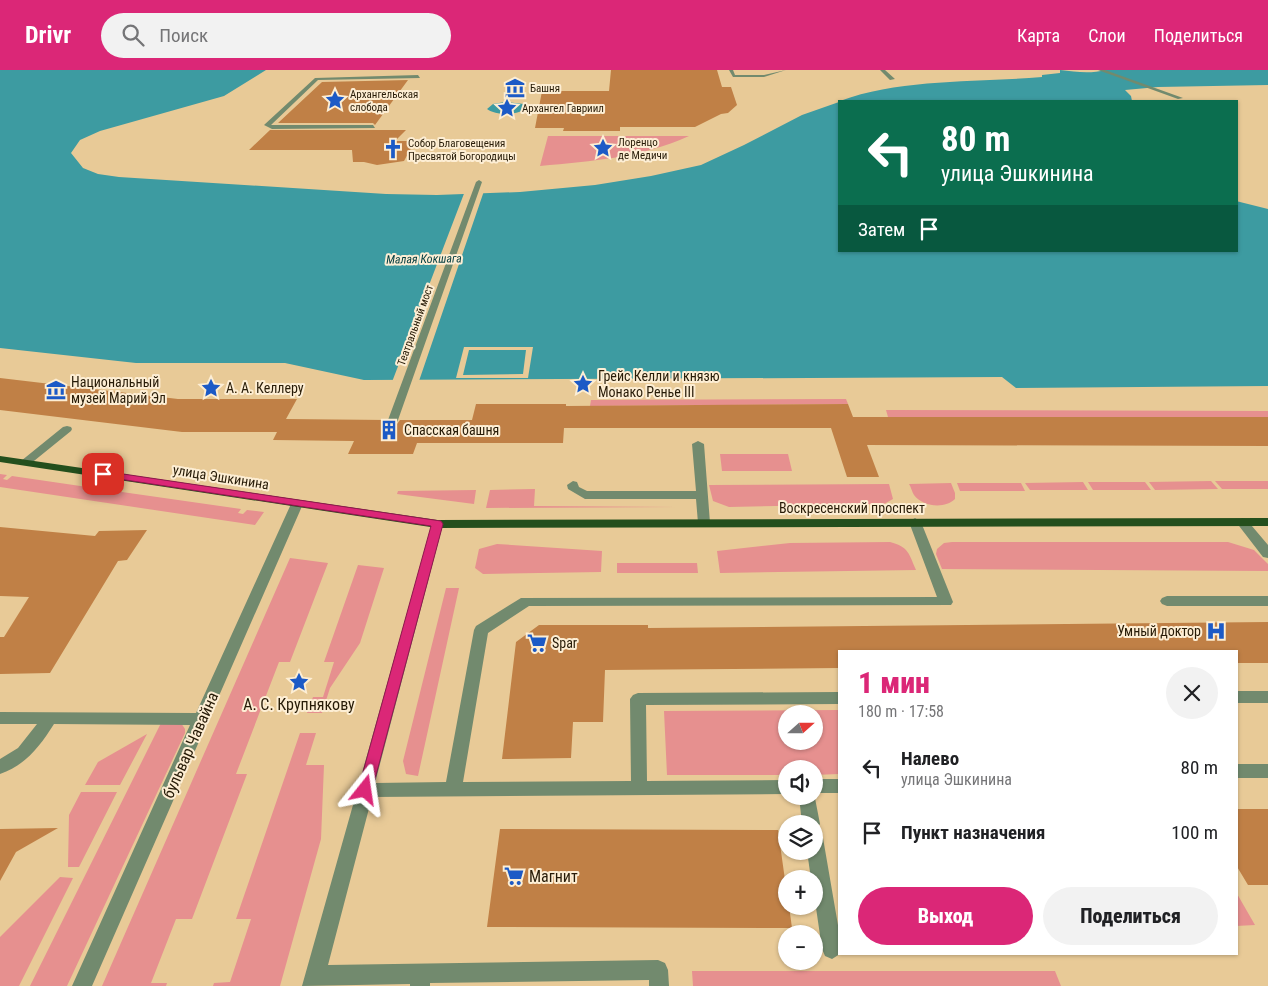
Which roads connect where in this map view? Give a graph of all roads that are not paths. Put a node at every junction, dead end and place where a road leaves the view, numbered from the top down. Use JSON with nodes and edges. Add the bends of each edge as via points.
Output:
{"nodes":[{"id":1,"x":343,"y":70,"type":"edge"},
{"id":2,"x":731,"y":70,"type":"edge"},
{"id":3,"x":784,"y":70,"type":"edge"},
{"id":4,"x":882,"y":70,"type":"edge"},
{"id":5,"x":1100,"y":70,"type":"edge"},
{"id":6,"x":335,"y":77,"type":"junction"},
{"id":7,"x":418,"y":77,"type":"dead end"},
{"id":8,"x":892,"y":79,"type":"dead end"},
{"id":9,"x":1180,"y":98,"type":"dead end"},
{"id":10,"x":373,"y":127,"type":"dead end"},
{"id":11,"x":479,"y":182,"type":"dead end"},
{"id":12,"x":392,"y":420,"type":"dead end"},
{"id":13,"x":67,"y":429,"type":"dead end"},
{"id":14,"x":698,"y":444,"type":"dead end"},
{"id":15,"x":0,"y":459,"type":"edge"},
{"id":16,"x":25,"y":463,"type":"junction"},
{"id":17,"x":573,"y":485,"type":"dead end"},
{"id":18,"x":702,"y":495,"type":"junction"},
{"id":19,"x":297,"y":504,"type":"junction"},
{"id":20,"x":915,"y":522,"type":"junction"},
{"id":21,"x":1242,"y":522,"type":"junction"},
{"id":22,"x":1268,"y":522,"type":"edge"},
{"id":23,"x":704,"y":523,"type":"junction"},
{"id":24,"x":437,"y":524,"type":"junction"},
{"id":25,"x":1268,"y":554,"type":"edge"},
{"id":26,"x":1167,"y":601,"type":"dead end"},
{"id":27,"x":1268,"y":601,"type":"edge"},
{"id":28,"x":1238,"y":697,"type":"edge"},
{"id":29,"x":1268,"y":697,"type":"edge"},
{"id":30,"x":838,"y":698,"type":"edge"},
{"id":31,"x":0,"y":718,"type":"edge"},
{"id":32,"x":50,"y":718,"type":"junction"},
{"id":33,"x":201,"y":719,"type":"junction"},
{"id":34,"x":0,"y":767,"type":"edge"},
{"id":35,"x":1238,"y":771,"type":"edge"},
{"id":36,"x":1268,"y":771,"type":"edge"},
{"id":37,"x":778,"y":786,"type":"edge"},
{"id":38,"x":823,"y":786,"type":"edge"},
{"id":39,"x":838,"y":786,"type":"edge"},
{"id":40,"x":639,"y":788,"type":"junction"},
{"id":41,"x":453,"y":789,"type":"junction"},
{"id":42,"x":365,"y":790,"type":"junction"},
{"id":43,"x":818,"y":860,"type":"edge"},
{"id":44,"x":832,"y":949,"type":"dead end"},
{"id":45,"x":421,"y":980,"type":"edge"},
{"id":46,"x":314,"y":981,"type":"edge"},
{"id":47,"x":82,"y":986,"type":"edge"},
{"id":48,"x":659,"y":986,"type":"edge"}],
"edges":[{"from":1,"to":6,"type":"street"},
{"from":2,"to":3,"type":"street","via":[[733,76],[764,76]]},
{"from":4,"to":8,"type":"street"},
{"from":5,"to":9,"type":"street"},
{"from":6,"to":7,"type":"street"},
{"from":6,"to":10,"type":"street","via":[[317,78],[268,126]]},
{"from":11,"to":12,"type":"street","name":"Театральный мост"},
{"from":13,"to":16,"type":"street"},
{"from":14,"to":18,"type":"street"},
{"from":15,"to":16,"type":"main road","name":"улица Эшкинина"},
{"from":16,"to":19,"type":"main road","name":"улица Эшкинина"},
{"from":17,"to":18,"type":"street","via":[[585,495]]},
{"from":18,"to":23,"type":"street"},
{"from":19,"to":24,"type":"main road","name":"улица Эшкинина"},
{"from":19,"to":33,"type":"street","name":"бульвар Чавайна"},
{"from":20,"to":21,"type":"main road","name":"Воскресенский проспект"},
{"from":20,"to":23,"type":"main road","name":"Воскресенский проспект"},
{"from":20,"to":41,"type":"street","via":[[946,602],[526,601],[481,630]]},
{"from":21,"to":22,"type":"main road","name":"Воскресенский проспект"},
{"from":21,"to":25,"type":"street"},
{"from":23,"to":24,"type":"main road","name":"Воскресенский проспект"},
{"from":24,"to":42,"type":"street"},
{"from":26,"to":27,"type":"street"},
{"from":28,"to":29,"type":"street"},
{"from":30,"to":40,"type":"street","via":[[638,699]]},
{"from":31,"to":32,"type":"street"},
{"from":32,"to":33,"type":"street"},
{"from":32,"to":34,"type":"street","via":[[32,746]]},
{"from":33,"to":47,"type":"street","name":"бульвар Чавайна"},
{"from":35,"to":36,"type":"street"},
{"from":37,"to":40,"type":"street"},
{"from":38,"to":39,"type":"street"},
{"from":40,"to":41,"type":"street"},
{"from":41,"to":42,"type":"street"},
{"from":42,"to":46,"type":"street"},
{"from":43,"to":44,"type":"street"},
{"from":45,"to":46,"type":"street"},
{"from":45,"to":48,"type":"street","via":[[658,970]]}]}
